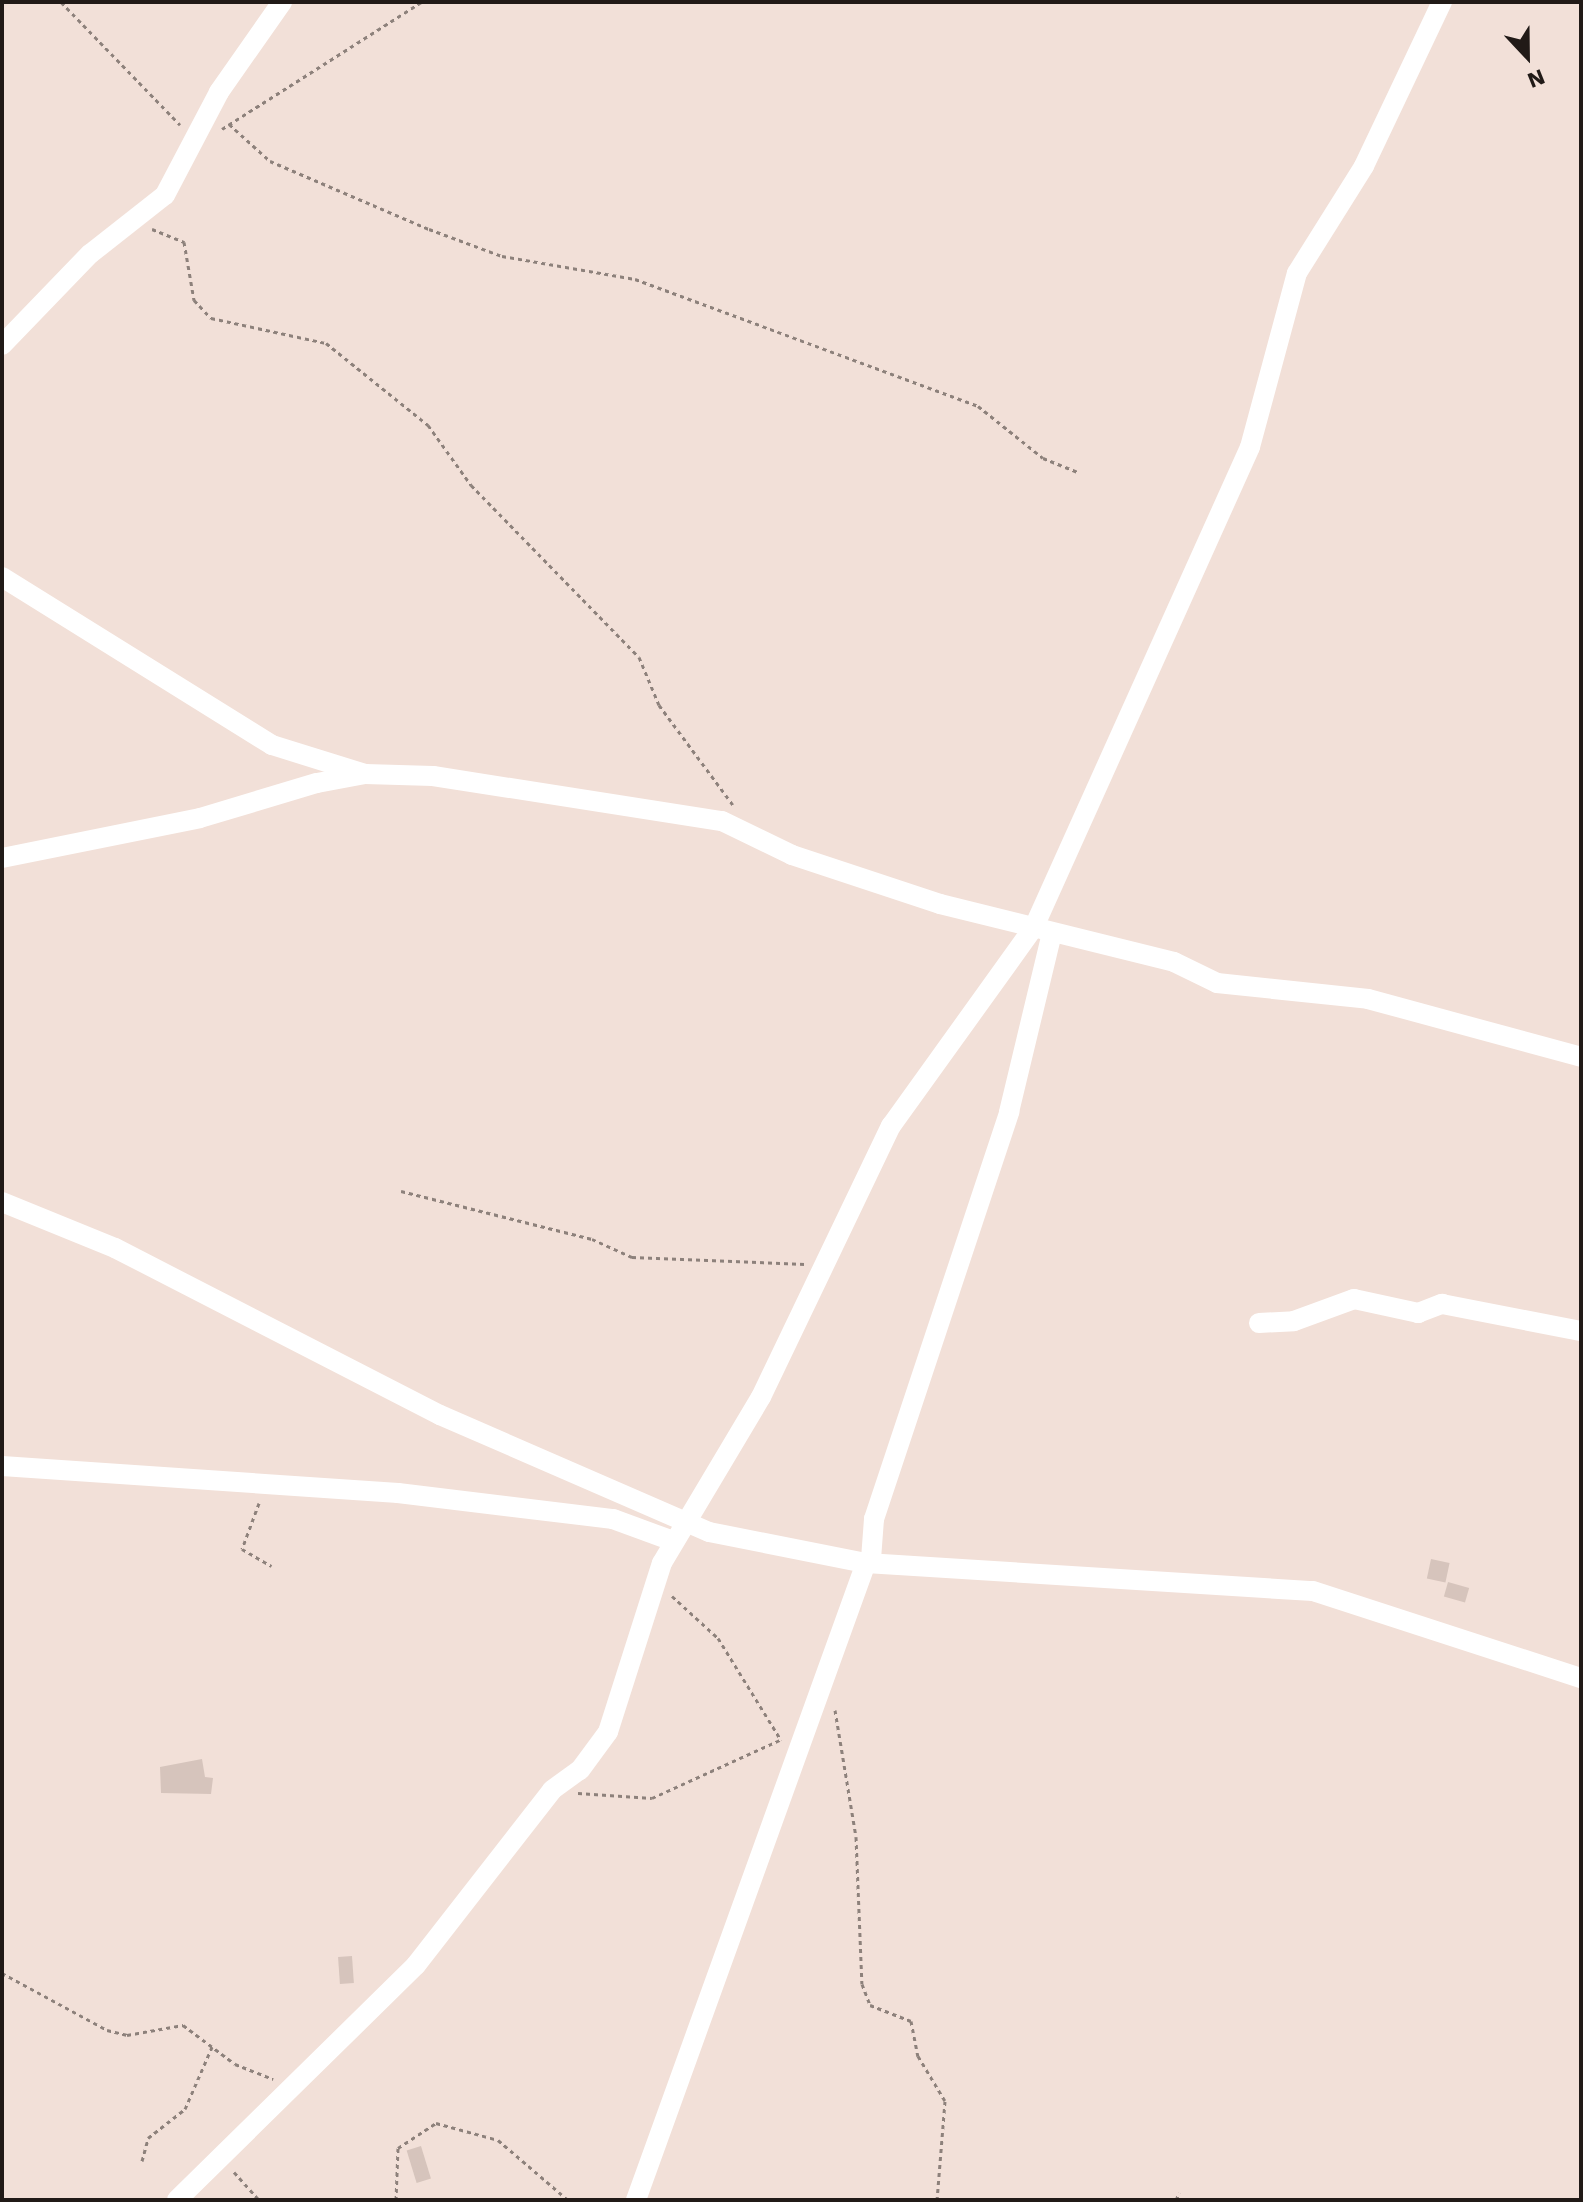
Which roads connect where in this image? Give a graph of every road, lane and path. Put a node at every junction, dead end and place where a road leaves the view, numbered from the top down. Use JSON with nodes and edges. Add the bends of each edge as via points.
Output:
{"nodes":[{"id":1,"x":61,"y":2,"type":"edge"},
{"id":2,"x":282,"y":2,"type":"edge"},
{"id":3,"x":421,"y":2,"type":"edge"},
{"id":4,"x":1442,"y":2,"type":"edge"},
{"id":5,"x":229,"y":124,"type":"junction"},
{"id":6,"x":217,"y":133,"type":"dead end"},
{"id":7,"x":191,"y":144,"type":"junction"},
{"id":8,"x":128,"y":226,"type":"junction"},
{"id":9,"x":2,"y":345,"type":"edge"},
{"id":10,"x":1078,"y":472,"type":"dead end"},
{"id":11,"x":2,"y":577,"type":"edge"},
{"id":12,"x":365,"y":774,"type":"junction"},
{"id":13,"x":752,"y":835,"type":"junction"},
{"id":14,"x":2,"y":858,"type":"edge"},
{"id":15,"x":1043,"y":930,"type":"junction"},
{"id":16,"x":1581,"y":1057,"type":"edge"},
{"id":17,"x":401,"y":1191,"type":"dead end"},
{"id":18,"x":2,"y":1202,"type":"edge"},
{"id":19,"x":823,"y":1264,"type":"junction"},
{"id":20,"x":1259,"y":1323,"type":"dead end"},
{"id":21,"x":1581,"y":1331,"type":"edge"},
{"id":22,"x":2,"y":1466,"type":"edge"},
{"id":23,"x":266,"y":1487,"type":"junction"},
{"id":24,"x":684,"y":1523,"type":"junction"},
{"id":25,"x":673,"y":1541,"type":"junction"},
{"id":26,"x":869,"y":1561,"type":"junction"},
{"id":27,"x":272,"y":1566,"type":"dead end"},
{"id":28,"x":656,"y":1579,"type":"junction"},
{"id":29,"x":828,"y":1675,"type":"junction"},
{"id":30,"x":1581,"y":1678,"type":"edge"},
{"id":31,"x":803,"y":1737,"type":"junction"},
{"id":32,"x":781,"y":1740,"type":"junction"},
{"id":33,"x":561,"y":1783,"type":"junction"},
{"id":34,"x":2,"y":1973,"type":"edge"},
{"id":35,"x":212,"y":2047,"type":"junction"},
{"id":36,"x":295,"y":2086,"type":"junction"},
{"id":37,"x":220,"y":2158,"type":"junction"},
{"id":38,"x":142,"y":2161,"type":"dead end"},
{"id":39,"x":1179,"y":2193,"type":"dead end"},
{"id":40,"x":177,"y":2200,"type":"edge"},
{"id":41,"x":259,"y":2200,"type":"edge"},
{"id":42,"x":396,"y":2200,"type":"edge"},
{"id":43,"x":568,"y":2200,"type":"edge"},
{"id":44,"x":636,"y":2200,"type":"edge"},
{"id":45,"x":937,"y":2200,"type":"edge"},
{"id":46,"x":1176,"y":2200,"type":"edge"}],
"edges":[{"from":1,"to":7,"type":"path","via":[[167,105]]},
{"from":2,"to":7,"type":"street"},
{"from":3,"to":5,"type":"path"},
{"from":4,"to":15,"type":"street","via":[[1364,166],[1297,273],[1250,447]]},
{"from":5,"to":6,"type":"path"},
{"from":5,"to":10,"type":"path","via":[[270,161],[429,229],[502,256],[635,279],[978,406],[1043,458]]},
{"from":7,"to":8,"type":"street","via":[[165,195]]},
{"from":8,"to":9,"type":"street","via":[[90,254]]},
{"from":8,"to":13,"type":"path","via":[[181,237],[194,300],[211,318],[326,343],[428,425],[471,485],[639,657],[659,705]]},
{"from":11,"to":12,"type":"street","via":[[272,745]]},
{"from":12,"to":13,"type":"street","via":[[433,776],[684,812]]},
{"from":12,"to":14,"type":"street","via":[[200,818]]},
{"from":13,"to":15,"type":"street","via":[[940,904]]},
{"from":15,"to":16,"type":"street","via":[[1174,962],[1243,990],[1368,999]]},
{"from":15,"to":19,"type":"street","via":[[908,1095]]},
{"from":15,"to":26,"type":"street","via":[[1009,1112],[874,1519]]},
{"from":17,"to":19,"type":"path","via":[[592,1239],[632,1257]]},
{"from":18,"to":24,"type":"street","via":[[115,1248],[440,1415]]},
{"from":19,"to":24,"type":"street","via":[[761,1397]]},
{"from":20,"to":21,"type":"street","via":[[1294,1321],[1354,1299],[1418,1313],[1442,1304]]},
{"from":22,"to":23,"type":"street"},
{"from":23,"to":25,"type":"street","via":[[398,1493],[613,1519]]},
{"from":23,"to":27,"type":"path","via":[[242,1545],[248,1556]]},
{"from":24,"to":25,"type":"street"},
{"from":24,"to":26,"type":"street"},
{"from":25,"to":28,"type":"street"},
{"from":26,"to":29,"type":"street"},
{"from":26,"to":30,"type":"street","via":[[995,1574],[1313,1591]]},
{"from":28,"to":32,"type":"path","via":[[718,1638]]},
{"from":28,"to":33,"type":"street","via":[[608,1732]]},
{"from":29,"to":31,"type":"street"},
{"from":29,"to":45,"type":"path","via":[[856,1837],[862,1984],[870,2005],[911,2021],[918,2056],[945,2101]]},
{"from":31,"to":32,"type":"path"},
{"from":31,"to":44,"type":"street"},
{"from":32,"to":33,"type":"path","via":[[652,1798],[603,1800]]},
{"from":33,"to":36,"type":"street","via":[[434,1945]]},
{"from":34,"to":35,"type":"path","via":[[107,2030],[127,2035],[173,2024]]},
{"from":35,"to":36,"type":"path","via":[[235,2064]]},
{"from":35,"to":38,"type":"path","via":[[185,2109],[148,2138]]},
{"from":36,"to":37,"type":"street"},
{"from":37,"to":40,"type":"street"},
{"from":37,"to":41,"type":"path"},
{"from":39,"to":46,"type":"path"},
{"from":42,"to":43,"type":"path","via":[[398,2148],[436,2123],[498,2140]]}]}
